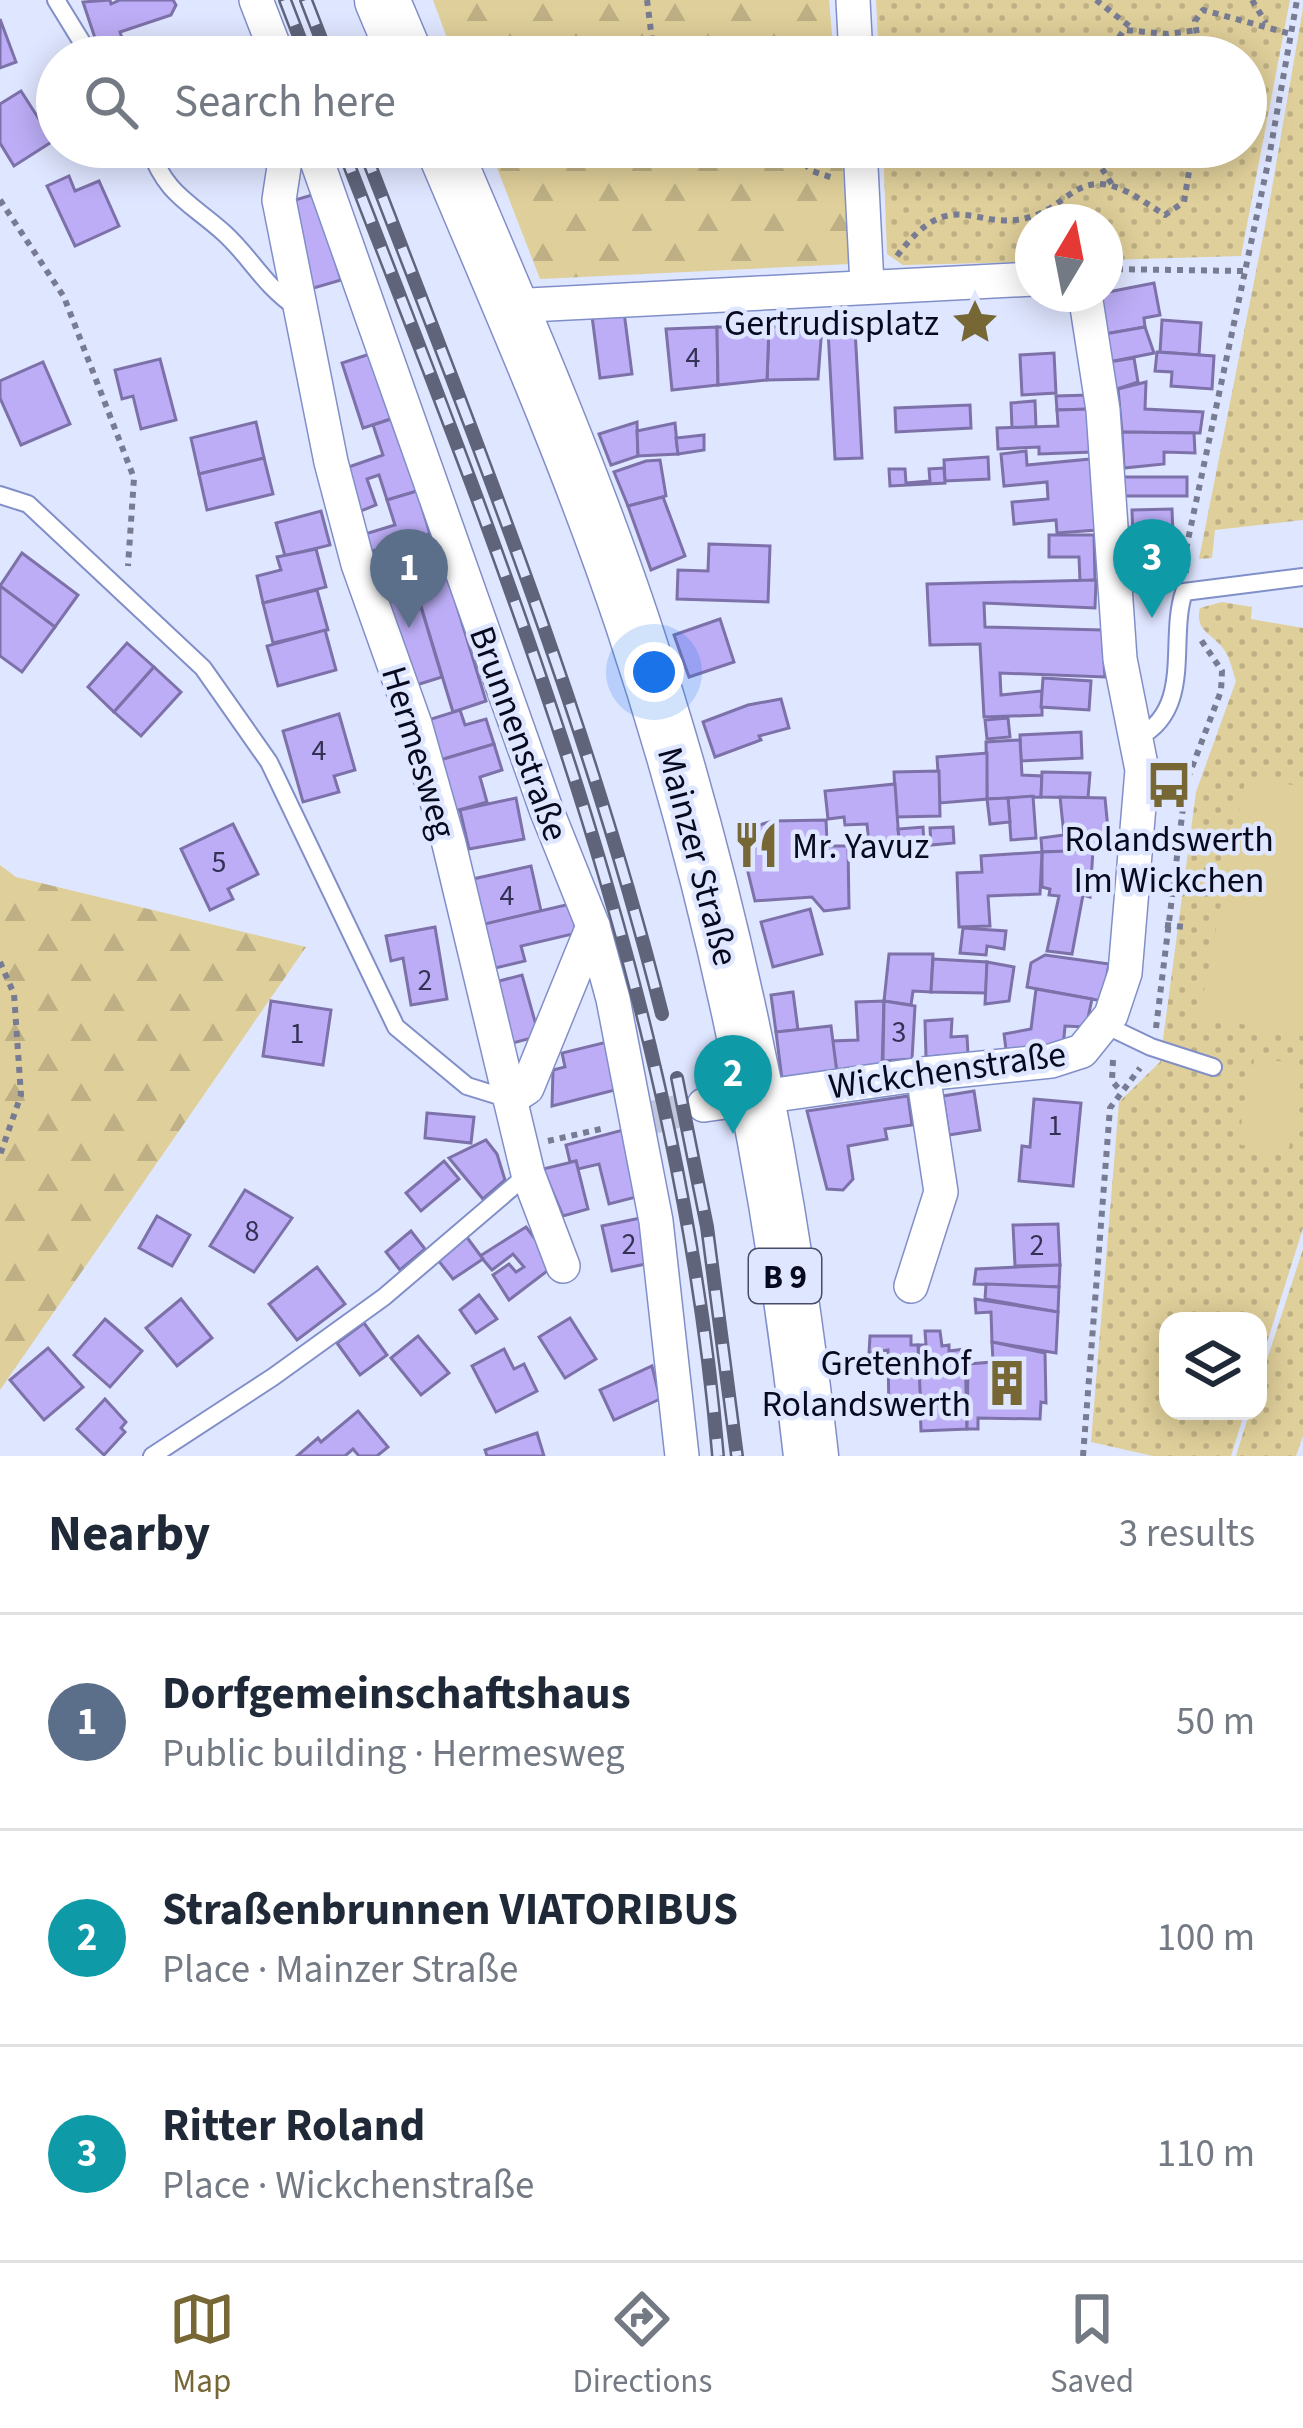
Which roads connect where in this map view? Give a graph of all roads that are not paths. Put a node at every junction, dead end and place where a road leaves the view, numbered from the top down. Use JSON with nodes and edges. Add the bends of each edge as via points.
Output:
{"nodes":[{"id":1,"x":56,"y":0,"type":"edge"},
{"id":2,"x":256,"y":0,"type":"edge"},
{"id":3,"x":382,"y":0,"type":"edge"},
{"id":4,"x":853,"y":0,"type":"edge"},
{"id":5,"x":78,"y":36,"type":"edge"},
{"id":6,"x":270,"y":36,"type":"edge"},
{"id":7,"x":397,"y":36,"type":"edge"},
{"id":8,"x":855,"y":36,"type":"edge"},
{"id":9,"x":156,"y":168,"type":"edge"},
{"id":10,"x":284,"y":168,"type":"edge"},
{"id":11,"x":319,"y":168,"type":"edge"},
{"id":12,"x":452,"y":168,"type":"edge"},
{"id":13,"x":861,"y":168,"type":"edge"},
{"id":14,"x":866,"y":271,"type":"junction"},
{"id":15,"x":1015,"y":278,"type":"edge"},
{"id":16,"x":510,"y":306,"type":"junction"},
{"id":17,"x":298,"y":308,"type":"junction"},
{"id":18,"x":1087,"y":312,"type":"edge"},
{"id":19,"x":0,"y":495,"type":"edge"},
{"id":20,"x":1303,"y":578,"type":"edge"},
{"id":21,"x":1139,"y":737,"type":"junction"},
{"id":22,"x":592,"y":926,"type":"junction"},
{"id":23,"x":1105,"y":1025,"type":"junction"},
{"id":24,"x":1213,"y":1067,"type":"dead end"},
{"id":25,"x":923,"y":1074,"type":"junction"},
{"id":26,"x":758,"y":1096,"type":"junction"},
{"id":27,"x":510,"y":1099,"type":"junction"},
{"id":28,"x":704,"y":1105,"type":"tunnel mouth"},
{"id":29,"x":525,"y":1160,"type":"junction"},
{"id":30,"x":563,"y":1266,"type":"dead end"},
{"id":31,"x":911,"y":1286,"type":"dead end"},
{"id":32,"x":152,"y":1456,"type":"edge"},
{"id":33,"x":682,"y":1456,"type":"edge"},
{"id":34,"x":811,"y":1456,"type":"edge"}],
"edges":[{"from":1,"to":5,"type":"lane"},
{"from":2,"to":6,"type":"street"},
{"from":3,"to":7,"type":"main road"},
{"from":4,"to":8,"type":"street"},
{"from":9,"to":17,"type":"lane","via":[[180,201],[224,232],[270,290]]},
{"from":10,"to":17,"type":"street","name":"Hermesweg","via":[[279,200]]},
{"from":11,"to":22,"type":"street","name":"Brunnenstraße"},
{"from":12,"to":16,"type":"main road","name":"Mainzer Straße","number":"B 9"},
{"from":13,"to":14,"type":"street"},
{"from":14,"to":15,"type":"street"},
{"from":14,"to":16,"type":"street"},
{"from":16,"to":26,"type":"main road","name":"Mainzer Straße","number":"B 9","via":[[632,620],[692,821]]},
{"from":17,"to":27,"type":"street","name":"Hermesweg","via":[[358,564],[444,824]]},
{"from":18,"to":21,"type":"street","name":"Wickchenstraße","via":[[1103,410],[1120,659]]},
{"from":19,"to":27,"type":"lane","via":[[28,504],[203,668],[269,763],[396,1027],[466,1086]]},
{"from":20,"to":21,"type":"lane","via":[[1186,590],[1169,700],[1154,729]]},
{"from":21,"to":23,"type":"street","name":"Wickchenstraße","via":[[1131,920],[1121,989]]},
{"from":22,"to":27,"type":"street","via":[[527,1088]]},
{"from":22,"to":33,"type":"street","name":"Brunnenstraße","via":[[644,1119]]},
{"from":23,"to":24,"type":"lane"},
{"from":23,"to":25,"type":"street","name":"Wickchenstraße","via":[[1072,1056]]},
{"from":25,"to":26,"type":"street","name":"Wickchenstraße"},
{"from":25,"to":31,"type":"street","via":[[941,1192]]},
{"from":26,"to":28,"type":"street","name":"Wickchenstraße"},
{"from":26,"to":34,"type":"main road","name":"Mainzer Straße","number":"B 9"},
{"from":27,"to":29,"type":"street","name":"Hermesweg"},
{"from":29,"to":30,"type":"street","name":"Hermesweg"},
{"from":29,"to":32,"type":"lane","via":[[383,1298]]}]}
